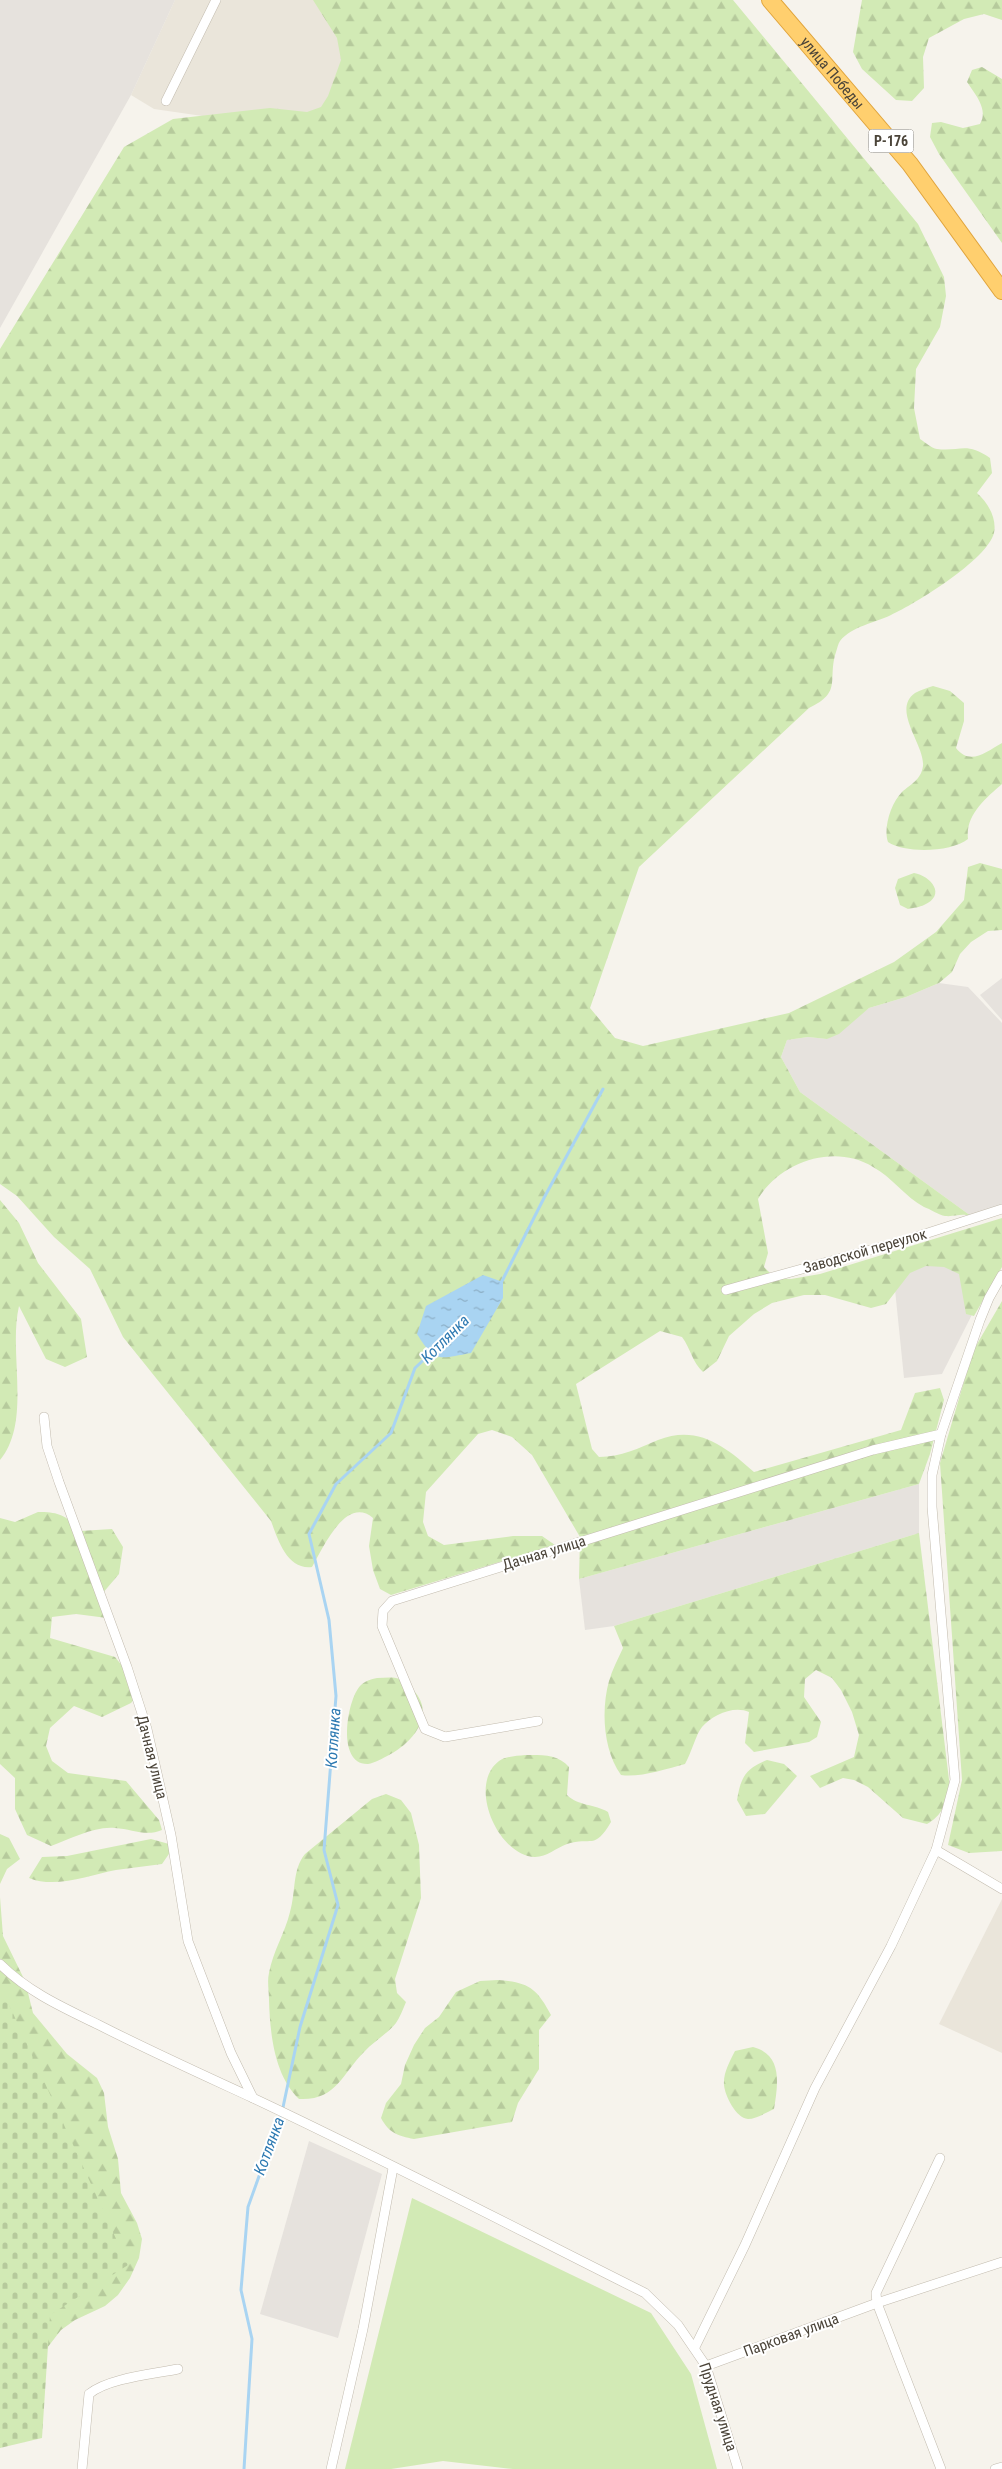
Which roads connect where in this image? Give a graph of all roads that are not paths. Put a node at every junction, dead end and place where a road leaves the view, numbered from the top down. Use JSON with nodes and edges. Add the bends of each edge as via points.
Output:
{"nodes":[{"id":1,"x":216,"y":0,"type":"edge"},
{"id":2,"x":770,"y":0,"type":"edge"},
{"id":3,"x":166,"y":101,"type":"dead end"},
{"id":4,"x":1002,"y":291,"type":"edge"},
{"id":5,"x":1002,"y":1209,"type":"edge"},
{"id":6,"x":1002,"y":1275,"type":"edge"},
{"id":7,"x":726,"y":1290,"type":"dead end"},
{"id":8,"x":44,"y":1417,"type":"dead end"},
{"id":9,"x":941,"y":1434,"type":"junction"},
{"id":10,"x":538,"y":1721,"type":"dead end"},
{"id":11,"x":936,"y":1850,"type":"junction"},
{"id":12,"x":1002,"y":1889,"type":"edge"},
{"id":13,"x":0,"y":1964,"type":"edge"},
{"id":14,"x":253,"y":2098,"type":"junction"},
{"id":15,"x":940,"y":2158,"type":"dead end"},
{"id":16,"x":392,"y":2168,"type":"junction"},
{"id":17,"x":1002,"y":2262,"type":"edge"},
{"id":18,"x":877,"y":2304,"type":"junction"},
{"id":19,"x":695,"y":2347,"type":"junction"},
{"id":20,"x":706,"y":2366,"type":"junction"},
{"id":21,"x":178,"y":2370,"type":"dead end"},
{"id":22,"x":1002,"y":2467,"type":"edge"},
{"id":23,"x":82,"y":2469,"type":"edge"},
{"id":24,"x":331,"y":2469,"type":"edge"},
{"id":25,"x":738,"y":2469,"type":"edge"},
{"id":26,"x":941,"y":2469,"type":"edge"},
{"id":27,"x":995,"y":2469,"type":"edge"}],
"edges":[{"from":1,"to":3,"type":"street"},
{"from":2,"to":4,"type":"highway","name":"улица Победы","number":"Р-176","via":[[910,164]]},
{"from":5,"to":7,"type":"street","name":"Заводской переулок","via":[[903,1241]]},
{"from":6,"to":9,"type":"street","via":[[980,1320]]},
{"from":8,"to":14,"type":"street","name":"Дачная улица","via":[[48,1446],[59,1482],[147,1728],[171,1835],[188,1941],[228,2046]]},
{"from":9,"to":10,"type":"street","name":"Дачная улица","via":[[872,1450],[392,1601],[383,1611],[382,1626],[425,1729],[445,1737]]},
{"from":9,"to":11,"type":"street","via":[[932,1475],[932,1507],[956,1780]]},
{"from":11,"to":12,"type":"street"},
{"from":11,"to":19,"type":"street","via":[[891,1946],[815,2088]]},
{"from":13,"to":14,"type":"street","name":"Прудная улица","via":[[13,1977],[51,2001]]},
{"from":14,"to":16,"type":"street","name":"Прудная улица","via":[[340,2139]]},
{"from":15,"to":18,"type":"street","via":[[876,2293]]},
{"from":16,"to":19,"type":"street","name":"Прудная улица","via":[[645,2293],[665,2310]]},
{"from":16,"to":24,"type":"street","via":[[363,2329]]},
{"from":17,"to":18,"type":"street","name":"Парковая улица"},
{"from":18,"to":20,"type":"street","name":"Парковая улица"},
{"from":18,"to":26,"type":"street"},
{"from":19,"to":20,"type":"street","name":"Прудная улица"},
{"from":20,"to":25,"type":"street","name":"Прудная улица"},
{"from":21,"to":23,"type":"street","via":[[99,2387],[90,2394]]},
{"from":22,"to":27,"type":"street"}]}
